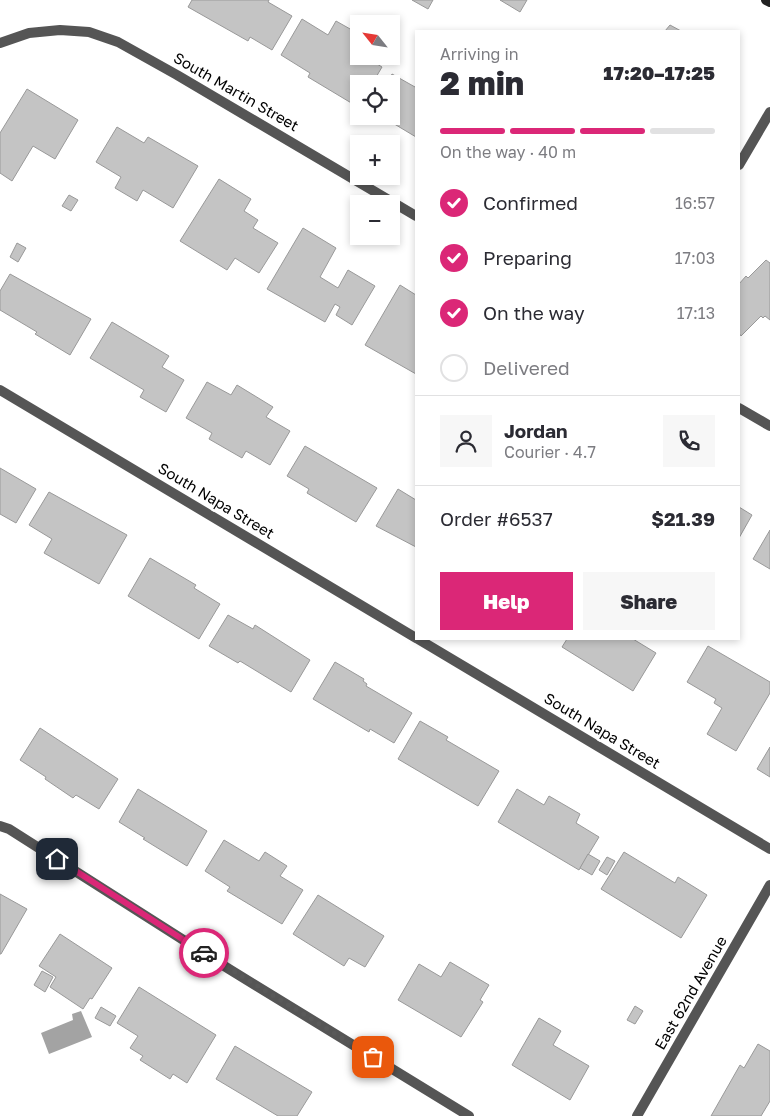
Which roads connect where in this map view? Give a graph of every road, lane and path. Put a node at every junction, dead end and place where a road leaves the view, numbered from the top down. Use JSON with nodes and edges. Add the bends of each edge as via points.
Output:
{"nodes":[{"id":1,"x":766,"y":0,"type":"edge"},
{"id":2,"x":770,"y":2,"type":"edge"},
{"id":3,"x":0,"y":43,"type":"edge"},
{"id":4,"x":770,"y":112,"type":"edge"},
{"id":5,"x":740,"y":163,"type":"edge"},
{"id":6,"x":415,"y":215,"type":"edge"},
{"id":7,"x":0,"y":390,"type":"edge"},
{"id":8,"x":740,"y":409,"type":"edge"},
{"id":9,"x":770,"y":426,"type":"edge"},
{"id":10,"x":415,"y":637,"type":"edge"},
{"id":11,"x":420,"y":640,"type":"edge"},
{"id":12,"x":0,"y":826,"type":"edge"},
{"id":13,"x":770,"y":849,"type":"edge"},
{"id":14,"x":770,"y":885,"type":"edge"},
{"id":15,"x":469,"y":1116,"type":"edge"},
{"id":16,"x":637,"y":1116,"type":"edge"}],
"edges":[{"from":1,"to":2,"type":"street"},
{"from":3,"to":6,"type":"street","name":"South Martin Street","via":[[29,33],[60,30],[89,32],[118,42]]},
{"from":4,"to":5,"type":"street"},
{"from":7,"to":10,"type":"street","name":"South Napa Street"},
{"from":8,"to":9,"type":"street"},
{"from":11,"to":13,"type":"street","name":"South Napa Street"},
{"from":12,"to":15,"type":"street"},
{"from":14,"to":16,"type":"street","name":"East 62nd Avenue"}]}
